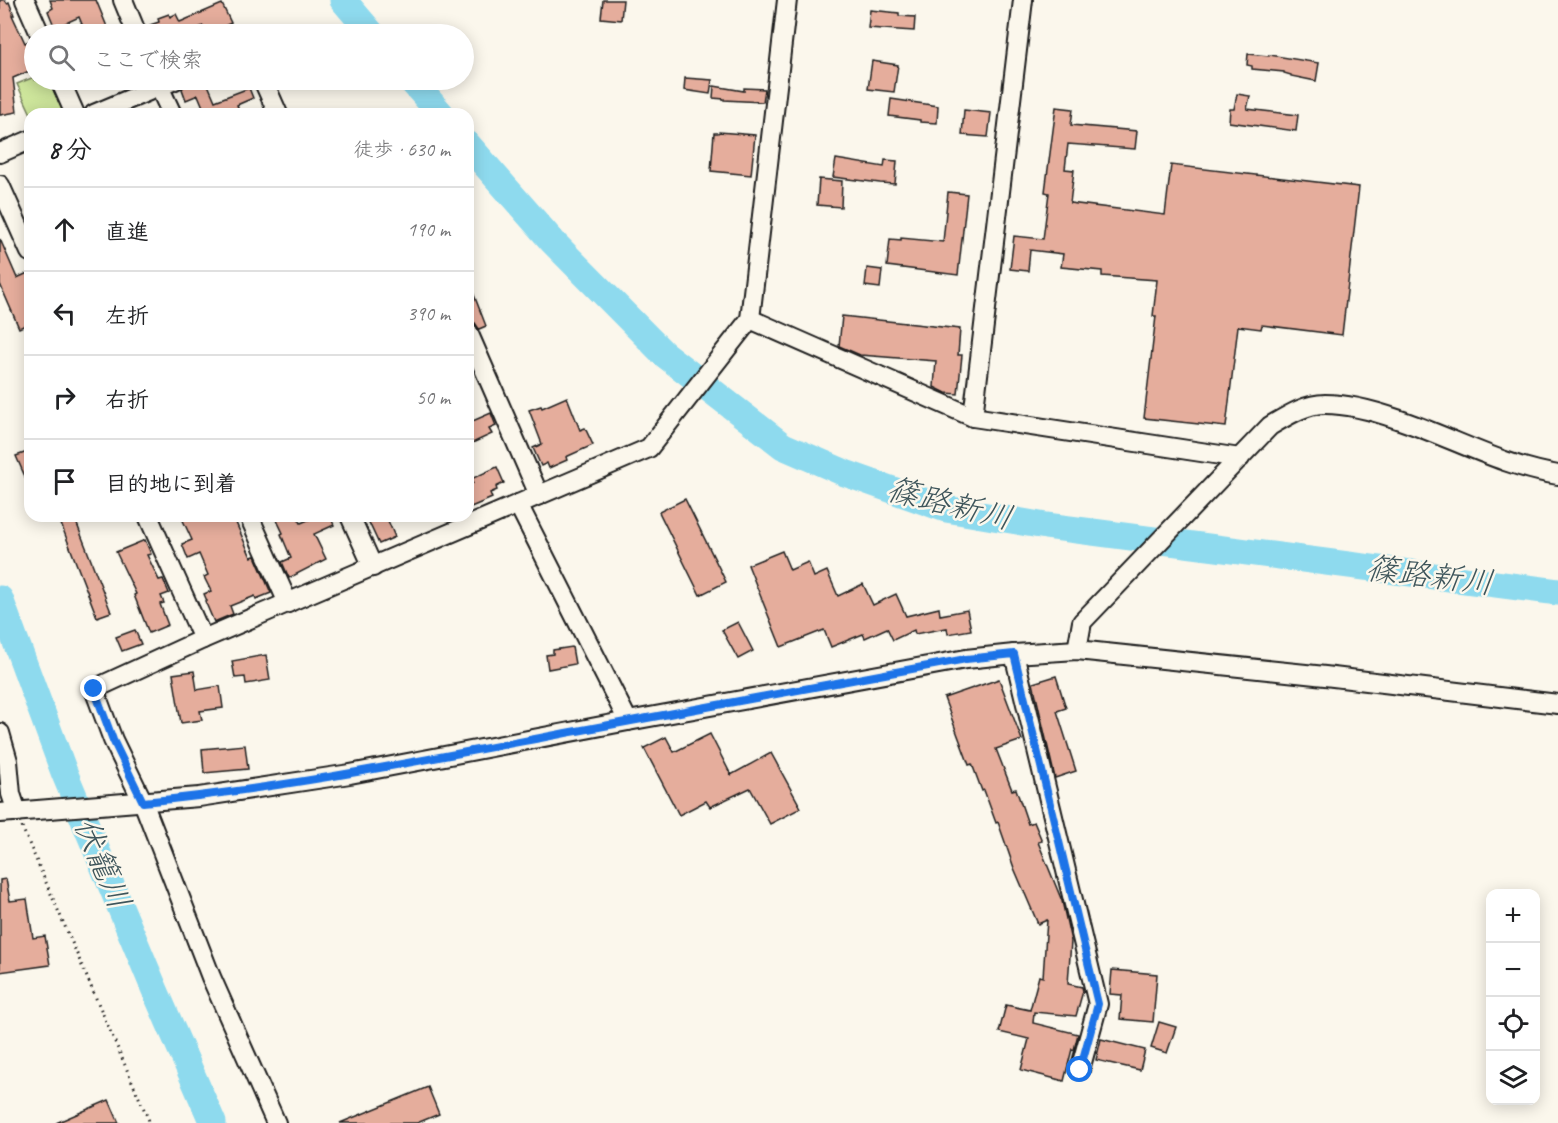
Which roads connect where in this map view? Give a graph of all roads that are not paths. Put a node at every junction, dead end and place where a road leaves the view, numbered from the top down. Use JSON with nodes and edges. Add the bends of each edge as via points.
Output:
{"nodes":[{"id":1,"x":25,"y":0,"type":"edge"},
{"id":2,"x":123,"y":0,"type":"edge"},
{"id":3,"x":787,"y":0,"type":"edge"},
{"id":4,"x":1023,"y":0,"type":"edge"},
{"id":5,"x":36,"y":24,"type":"edge"},
{"id":6,"x":133,"y":24,"type":"edge"},
{"id":7,"x":64,"y":90,"type":"edge"},
{"id":8,"x":146,"y":90,"type":"edge"},
{"id":9,"x":166,"y":90,"type":"edge"},
{"id":10,"x":267,"y":90,"type":"edge"},
{"id":11,"x":72,"y":108,"type":"edge"},
{"id":12,"x":107,"y":108,"type":"edge"},
{"id":13,"x":170,"y":108,"type":"edge"},
{"id":14,"x":275,"y":108,"type":"edge"},
{"id":15,"x":24,"y":143,"type":"edge"},
{"id":16,"x":0,"y":153,"type":"edge"},
{"id":17,"x":0,"y":185,"type":"edge"},
{"id":18,"x":24,"y":239,"type":"edge"},
{"id":19,"x":750,"y":319,"type":"junction"},
{"id":20,"x":474,"y":346,"type":"edge"},
{"id":21,"x":973,"y":417,"type":"junction"},
{"id":22,"x":1240,"y":458,"type":"junction"},
{"id":23,"x":1558,"y":476,"type":"edge"},
{"id":24,"x":540,"y":495,"type":"junction"},
{"id":25,"x":518,"y":504,"type":"junction"},
{"id":26,"x":474,"y":518,"type":"edge"},
{"id":27,"x":151,"y":522,"type":"edge"},
{"id":28,"x":252,"y":522,"type":"edge"},
{"id":29,"x":353,"y":522,"type":"edge"},
{"id":30,"x":457,"y":523,"type":"edge"},
{"id":31,"x":373,"y":567,"type":"junction"},
{"id":32,"x":288,"y":603,"type":"junction"},
{"id":33,"x":203,"y":639,"type":"junction"},
{"id":34,"x":1077,"y":650,"type":"junction"},
{"id":35,"x":1014,"y":654,"type":"junction"},
{"id":36,"x":1558,"y":704,"type":"edge"},
{"id":37,"x":628,"y":721,"type":"junction"},
{"id":38,"x":0,"y":733,"type":"edge"},
{"id":39,"x":136,"y":803,"type":"junction"},
{"id":40,"x":16,"y":812,"type":"edge"},
{"id":41,"x":1080,"y":1070,"type":"dead end"},
{"id":42,"x":276,"y":1123,"type":"edge"}],
"edges":[{"from":1,"to":5,"type":"street"},
{"from":2,"to":6,"type":"street"},
{"from":3,"to":19,"type":"street"},
{"from":4,"to":21,"type":"street"},
{"from":7,"to":11,"type":"street"},
{"from":8,"to":12,"type":"street"},
{"from":9,"to":13,"type":"street"},
{"from":10,"to":14,"type":"street"},
{"from":15,"to":16,"type":"street"},
{"from":17,"to":18,"type":"street"},
{"from":19,"to":21,"type":"street"},
{"from":19,"to":24,"type":"street","via":[[649,448]]},
{"from":20,"to":24,"type":"street"},
{"from":21,"to":22,"type":"street"},
{"from":22,"to":23,"type":"street","via":[[1270,426],[1296,411],[1323,404],[1364,408],[1509,463]]},
{"from":22,"to":34,"type":"street","via":[[1082,622]]},
{"from":24,"to":25,"type":"street"},
{"from":25,"to":26,"type":"street"},
{"from":25,"to":37,"type":"street"},
{"from":27,"to":33,"type":"street"},
{"from":28,"to":32,"type":"street"},
{"from":29,"to":31,"type":"street"},
{"from":30,"to":31,"type":"street"},
{"from":31,"to":32,"type":"street"},
{"from":32,"to":33,"type":"street"},
{"from":33,"to":39,"type":"street","via":[[94,689]]},
{"from":34,"to":35,"type":"street"},
{"from":34,"to":36,"type":"street"},
{"from":35,"to":37,"type":"street","via":[[966,659]]},
{"from":35,"to":41,"type":"street","via":[[1098,1004]]},
{"from":37,"to":39,"type":"street","via":[[350,774]]},
{"from":38,"to":40,"type":"street"},
{"from":39,"to":40,"type":"street"},
{"from":39,"to":42,"type":"street"}]}
